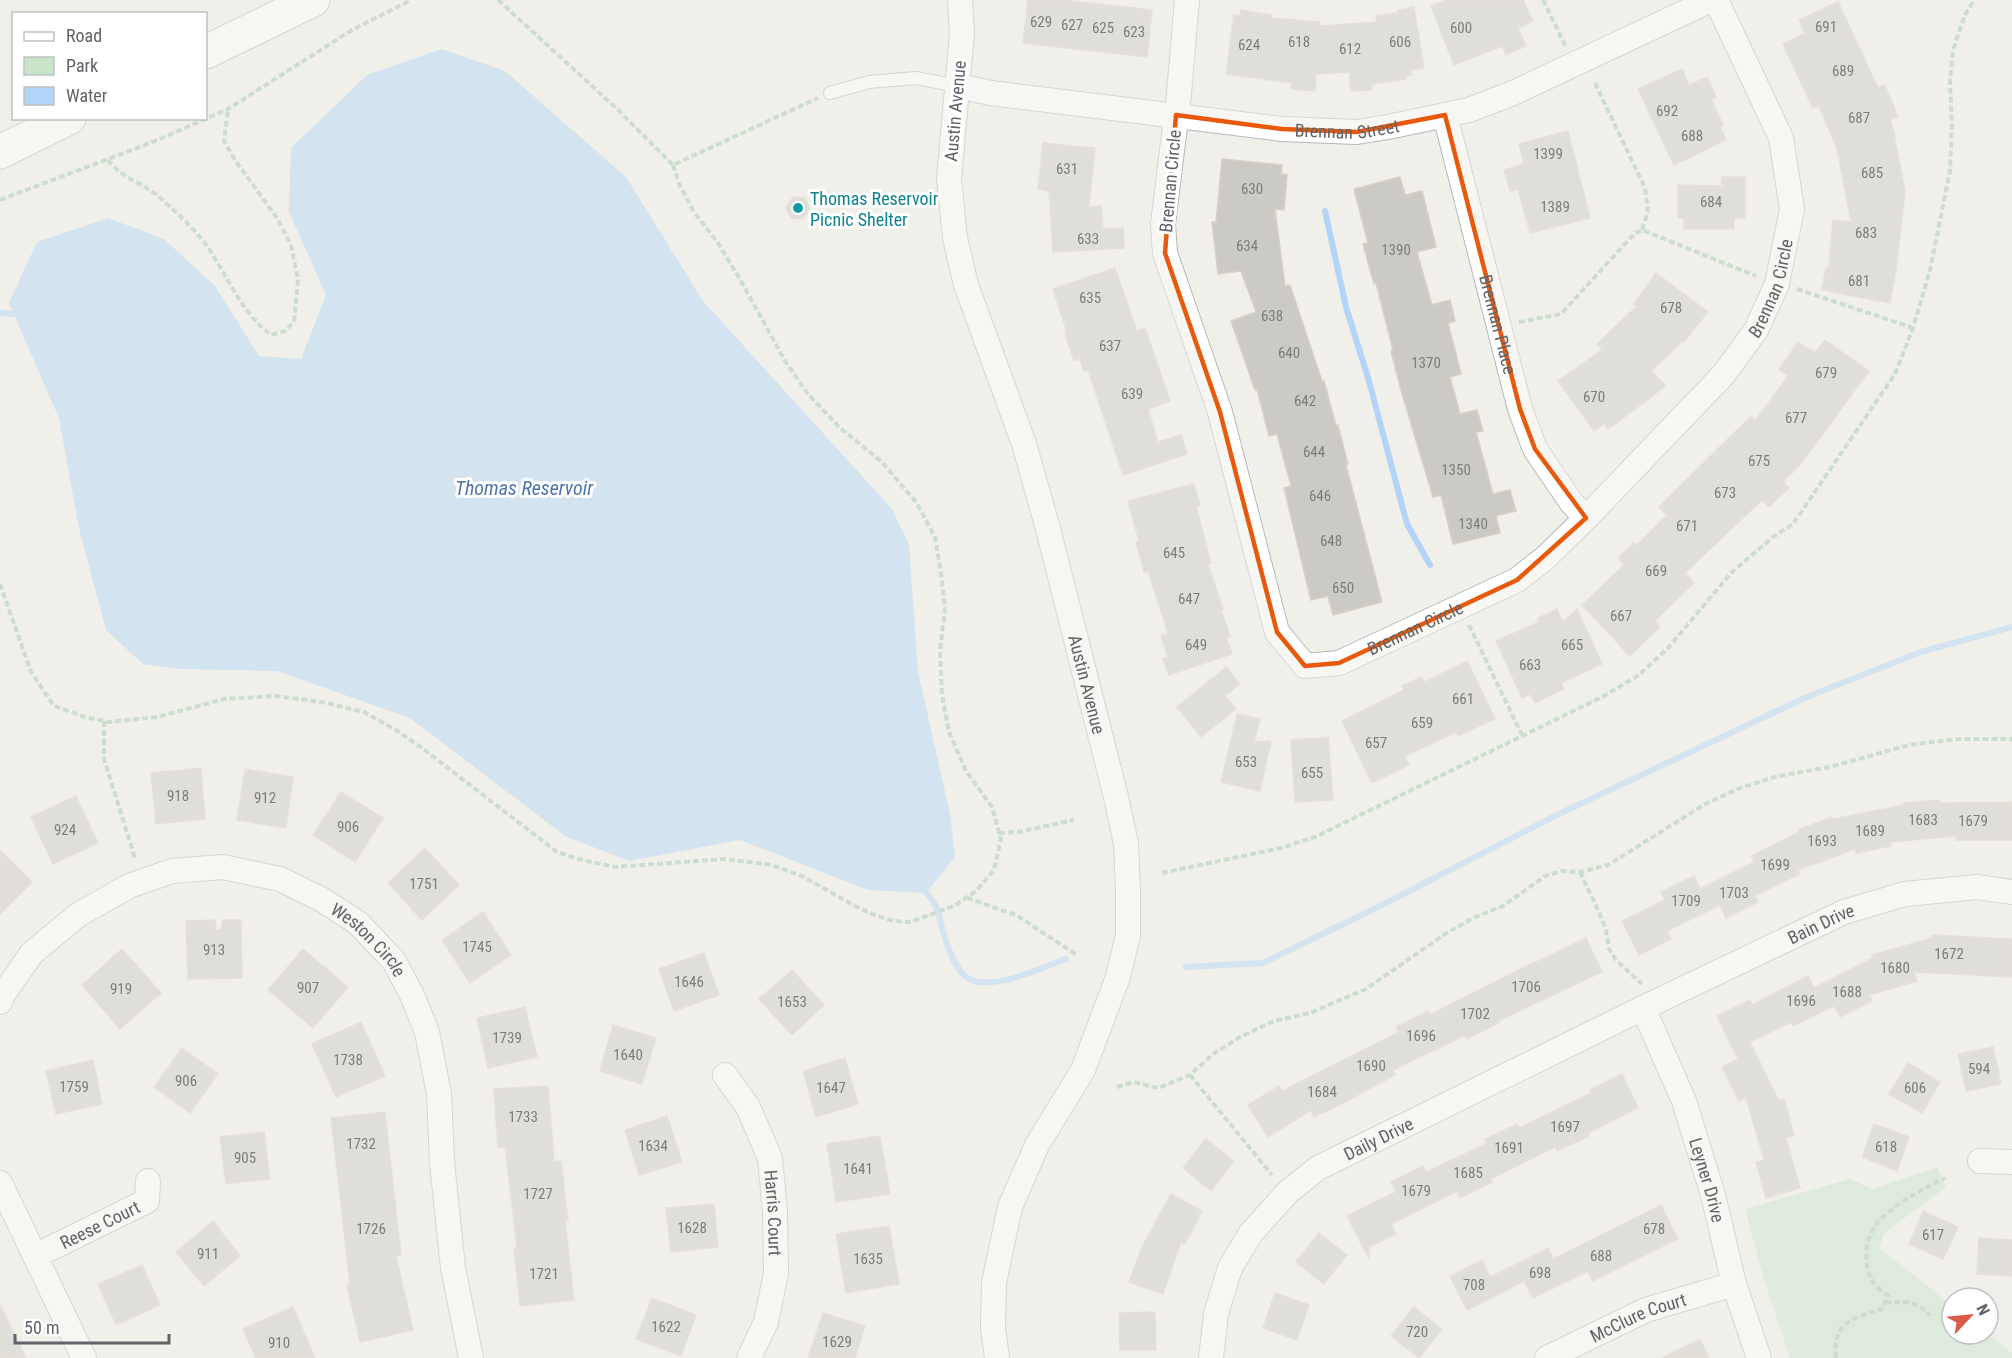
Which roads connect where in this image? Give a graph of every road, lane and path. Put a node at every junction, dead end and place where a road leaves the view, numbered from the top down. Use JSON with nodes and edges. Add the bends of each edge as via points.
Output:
{"nodes":[{"id":1,"x":313,"y":0,"type":"edge"},
{"id":2,"x":411,"y":0,"type":"edge"},
{"id":3,"x":498,"y":0,"type":"edge"},
{"id":4,"x":960,"y":0,"type":"edge"},
{"id":5,"x":1187,"y":0,"type":"edge"},
{"id":6,"x":1543,"y":0,"type":"edge"},
{"id":7,"x":1711,"y":0,"type":"edge"},
{"id":8,"x":1716,"y":0,"type":"edge"},
{"id":9,"x":1974,"y":0,"type":"edge"},
{"id":10,"x":1566,"y":47,"type":"dead end"},
{"id":11,"x":207,"y":52,"type":"edge"},
{"id":12,"x":1595,"y":83,"type":"dead end"},
{"id":13,"x":958,"y":86,"type":"junction"},
{"id":14,"x":830,"y":93,"type":"joint"},
{"id":15,"x":228,"y":109,"type":"junction"},
{"id":16,"x":1176,"y":115,"type":"junction"},
{"id":17,"x":1445,"y":115,"type":"junction"},
{"id":18,"x":207,"y":118,"type":"edge"},
{"id":19,"x":65,"y":120,"type":"edge"},
{"id":20,"x":202,"y":120,"type":"edge"},
{"id":21,"x":0,"y":152,"type":"edge"},
{"id":22,"x":108,"y":160,"type":"junction"},
{"id":23,"x":674,"y":165,"type":"junction"},
{"id":24,"x":0,"y":200,"type":"edge"},
{"id":25,"x":1642,"y":230,"type":"junction"},
{"id":26,"x":1760,"y":278,"type":"dead end"},
{"id":27,"x":1795,"y":288,"type":"dead end"},
{"id":28,"x":1517,"y":322,"type":"dead end"},
{"id":29,"x":1913,"y":328,"type":"junction"},
{"id":30,"x":1586,"y":518,"type":"junction"},
{"id":31,"x":0,"y":584,"type":"edge"},
{"id":32,"x":1468,"y":622,"type":"dead end"},
{"id":33,"x":104,"y":721,"type":"junction"},
{"id":34,"x":1522,"y":735,"type":"junction"},
{"id":35,"x":2012,"y":739,"type":"edge"},
{"id":36,"x":1074,"y":820,"type":"dead end"},
{"id":37,"x":999,"y":833,"type":"junction"},
{"id":38,"x":135,"y":858,"type":"dead end"},
{"id":39,"x":1580,"y":872,"type":"junction"},
{"id":40,"x":1162,"y":873,"type":"dead end"},
{"id":41,"x":2012,"y":892,"type":"edge"},
{"id":42,"x":967,"y":898,"type":"junction"},
{"id":43,"x":1077,"y":955,"type":"dead end"},
{"id":44,"x":1642,"y":996,"type":"junction"},
{"id":45,"x":0,"y":1002,"type":"edge"},
{"id":46,"x":725,"y":1075,"type":"dead end"},
{"id":47,"x":1190,"y":1075,"type":"junction"},
{"id":48,"x":1117,"y":1087,"type":"dead end"},
{"id":49,"x":1980,"y":1161,"type":"dead end"},
{"id":50,"x":2012,"y":1162,"type":"edge"},
{"id":51,"x":1272,"y":1174,"type":"dead end"},
{"id":52,"x":1945,"y":1178,"type":"dead end"},
{"id":53,"x":148,"y":1181,"type":"dead end"},
{"id":54,"x":0,"y":1183,"type":"edge"},
{"id":55,"x":35,"y":1256,"type":"junction"},
{"id":56,"x":1734,"y":1284,"type":"junction"},
{"id":57,"x":1885,"y":1303,"type":"junction"},
{"id":58,"x":1930,"y":1316,"type":"dead end"},
{"id":59,"x":84,"y":1358,"type":"edge"},
{"id":60,"x":471,"y":1358,"type":"edge"},
{"id":61,"x":750,"y":1358,"type":"edge"},
{"id":62,"x":997,"y":1358,"type":"edge"},
{"id":63,"x":1211,"y":1358,"type":"edge"},
{"id":64,"x":1547,"y":1358,"type":"edge"},
{"id":65,"x":1759,"y":1358,"type":"edge"},
{"id":66,"x":1836,"y":1358,"type":"edge"}],
"edges":[{"from":1,"to":11,"type":"street"},
{"from":2,"to":15,"type":"path","via":[[352,30]]},
{"from":3,"to":23,"type":"path"},
{"from":4,"to":13,"type":"street","name":"Austin Avenue"},
{"from":5,"to":16,"type":"street","name":"Brennan Circle"},
{"from":6,"to":10,"type":"path"},
{"from":7,"to":17,"type":"street","name":"Brennan Street","via":[[1513,93]]},
{"from":8,"to":30,"type":"street","name":"Brennan Circle","via":[[1781,138],[1792,209],[1777,284],[1756,330],[1724,374]]},
{"from":9,"to":29,"type":"path","via":[[1953,50],[1950,171],[1930,270]]},
{"from":12,"to":25,"type":"path","via":[[1645,188],[1648,212]]},
{"from":13,"to":14,"type":"lane","via":[[916,78],[869,82]]},
{"from":13,"to":16,"type":"street","name":"Brennan Street"},
{"from":13,"to":62,"type":"street","name":"Austin Avenue","via":[[949,178],[955,238],[966,285],[1024,444],[1047,525],[1116,796],[1126,844],[1128,890],[1128,935],[1118,976],[1083,1070],[1037,1145],[1010,1207],[994,1283]]},
{"from":14,"to":23,"type":"path"},
{"from":15,"to":18,"type":"path"},
{"from":15,"to":22,"type":"path","via":[[224,141],[291,245],[298,280],[294,322],[285,331],[270,335],[255,323],[186,221],[157,195],[114,169]]},
{"from":16,"to":17,"type":"street","name":"Brennan Street","via":[[1325,132],[1357,132]]},
{"from":16,"to":30,"type":"street","name":"Brennan Circle","via":[[1164,224],[1165,252],[1220,412],[1277,632],[1305,666],[1339,663],[1517,580]]},
{"from":17,"to":30,"type":"street","name":"Brennan Place","via":[[1520,409],[1535,449]]},
{"from":19,"to":21,"type":"street"},
{"from":20,"to":22,"type":"path"},
{"from":22,"to":24,"type":"path"},
{"from":23,"to":37,"type":"path","via":[[694,212],[718,243],[802,386],[839,427],[881,461],[916,502],[934,537],[945,608],[940,651],[949,732],[966,771],[992,807]]},
{"from":25,"to":26,"type":"path"},
{"from":25,"to":28,"type":"path","via":[[1561,314]]},
{"from":27,"to":29,"type":"path"},
{"from":29,"to":34,"type":"path","via":[[1895,374],[1793,524],[1731,573],[1668,648],[1639,675]]},
{"from":31,"to":33,"type":"path","via":[[31,672],[54,706]]},
{"from":32,"to":34,"type":"path"},
{"from":33,"to":38,"type":"path","via":[[104,759]]},
{"from":33,"to":42,"type":"path","via":[[157,717],[224,699],[276,696],[322,702],[364,712],[396,730],[557,852],[578,859],[615,867],[724,859],[772,865],[894,921],[910,922]]},
{"from":34,"to":40,"type":"path","via":[[1315,837]]},
{"from":35,"to":39,"type":"path","via":[[1956,739],[1910,746],[1778,776],[1705,804],[1608,865]]},
{"from":36,"to":37,"type":"path"},
{"from":37,"to":42,"type":"path","via":[[994,870]]},
{"from":39,"to":44,"type":"path","via":[[1599,912],[1609,949]]},
{"from":39,"to":47,"type":"path","via":[[1545,876],[1503,906],[1445,934],[1366,989],[1240,1037]]},
{"from":41,"to":44,"type":"street","name":"Bain Drive","via":[[1977,887],[1905,894],[1844,912]]},
{"from":42,"to":43,"type":"path","via":[[1016,915]]},
{"from":44,"to":56,"type":"street","name":"Leyner Drive","via":[[1684,1101],[1713,1195]]},
{"from":44,"to":63,"type":"street","name":"Daily Drive","via":[[1318,1168],[1296,1186],[1251,1233],[1230,1268],[1216,1314]]},
{"from":45,"to":60,"type":"street","name":"Weston Circle","via":[[32,952],[78,915],[141,881],[171,871],[223,867],[280,879],[358,923],[394,961],[428,1032],[439,1094],[453,1268]]},
{"from":46,"to":61,"type":"street","name":"Harris Court","via":[[748,1107],[770,1158],[775,1211],[776,1273],[766,1322]]},
{"from":47,"to":48,"type":"path","via":[[1158,1088],[1134,1082]]},
{"from":47,"to":51,"type":"path"},
{"from":49,"to":50,"type":"street"},
{"from":52,"to":57,"type":"path","via":[[1895,1208],[1872,1230],[1866,1260],[1875,1286],[1888,1296]]},
{"from":53,"to":55,"type":"street","name":"Reese Court","via":[[147,1201]]},
{"from":54,"to":55,"type":"street"},
{"from":55,"to":59,"type":"street"},
{"from":56,"to":64,"type":"street","name":"McClure Court","via":[[1646,1310]]},
{"from":56,"to":65,"type":"street","name":"Leyner Drive"},
{"from":57,"to":58,"type":"path","via":[[1918,1304]]},
{"from":57,"to":66,"type":"path","via":[[1882,1309],[1842,1326],[1836,1335]]}]}
